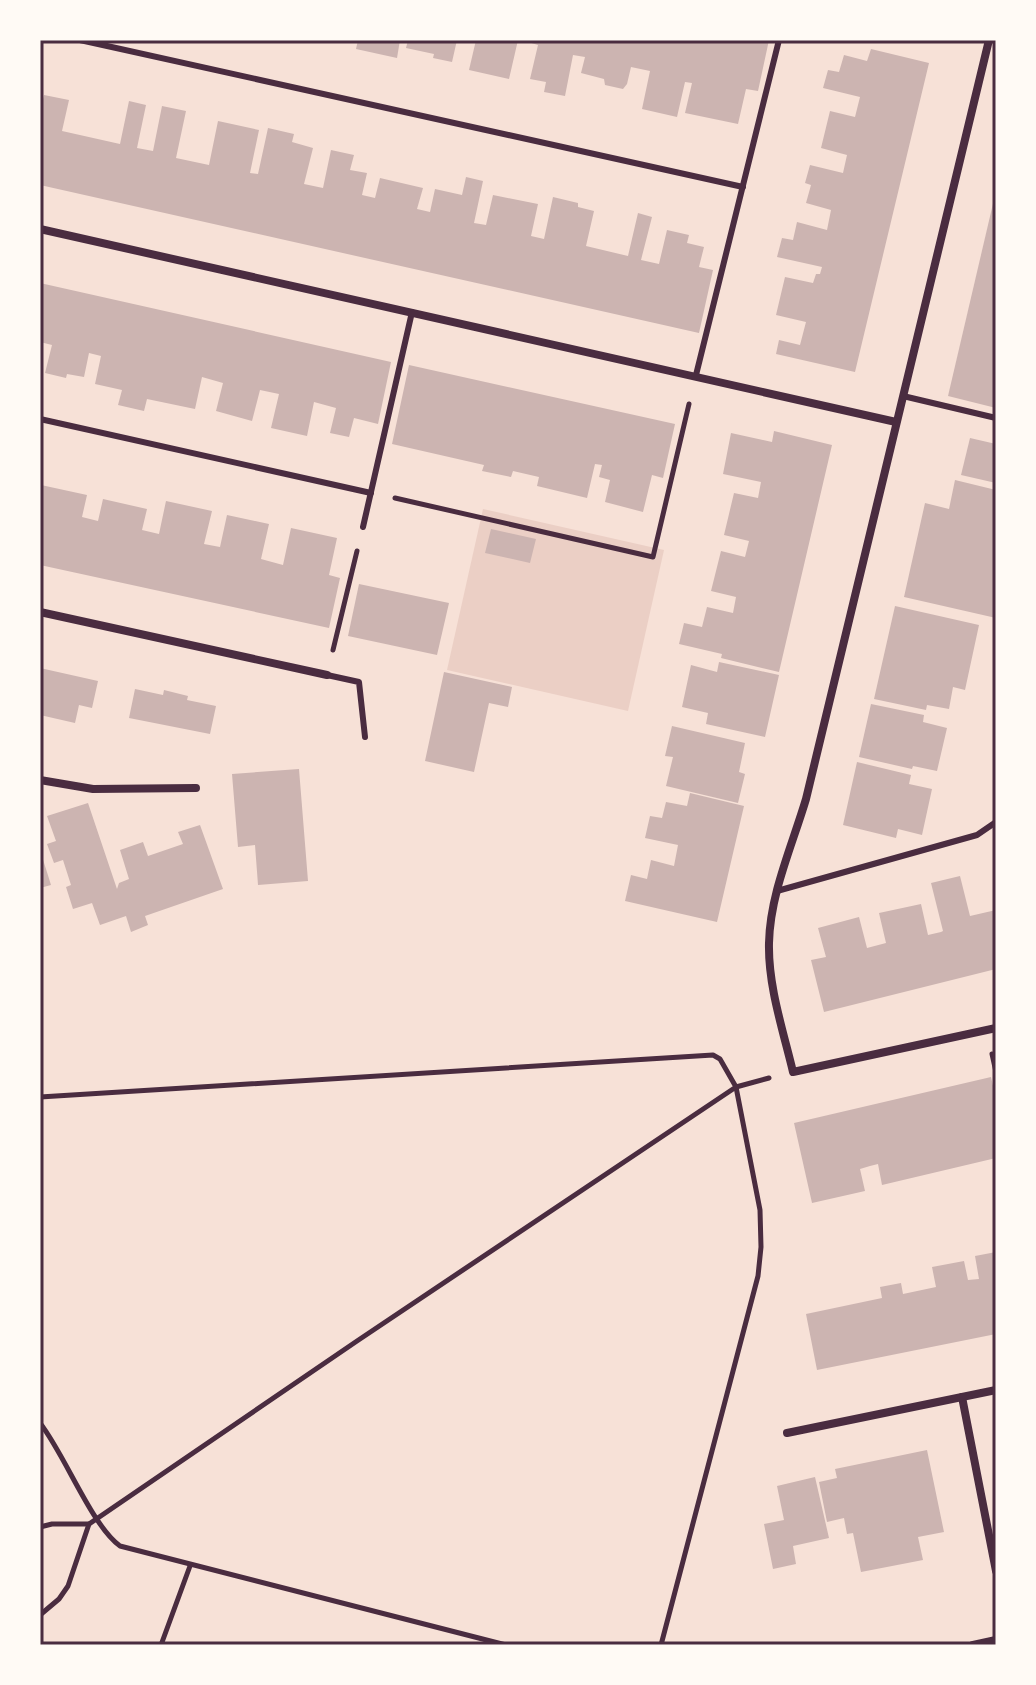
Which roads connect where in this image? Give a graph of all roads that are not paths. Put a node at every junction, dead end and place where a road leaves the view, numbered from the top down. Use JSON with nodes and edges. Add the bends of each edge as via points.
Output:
{"nodes":[{"id":1,"x":80,"y":40,"type":"edge"},
{"id":2,"x":779,"y":40,"type":"edge"},
{"id":3,"x":989,"y":40,"type":"edge"},
{"id":4,"x":743,"y":187,"type":"junction"},
{"id":5,"x":40,"y":229,"type":"edge"},
{"id":6,"x":412,"y":311,"type":"junction"},
{"id":7,"x":696,"y":375,"type":"junction"},
{"id":8,"x":903,"y":396,"type":"junction"},
{"id":9,"x":996,"y":418,"type":"edge"},
{"id":10,"x":40,"y":419,"type":"edge"},
{"id":11,"x":896,"y":422,"type":"junction"},
{"id":12,"x":371,"y":493,"type":"junction"},
{"id":13,"x":363,"y":527,"type":"road end"},
{"id":14,"x":40,"y":612,"type":"edge"},
{"id":15,"x":327,"y":675,"type":"joint"},
{"id":16,"x":365,"y":737,"type":"dead end"},
{"id":17,"x":40,"y":780,"type":"edge"},
{"id":18,"x":196,"y":788,"type":"dead end"},
{"id":19,"x":996,"y":822,"type":"edge"},
{"id":20,"x":777,"y":891,"type":"junction"},
{"id":21,"x":996,"y":1028,"type":"edge"},
{"id":22,"x":996,"y":1390,"type":"edge"},
{"id":23,"x":962,"y":1397,"type":"junction"},
{"id":24,"x":787,"y":1433,"type":"dead end"},
{"id":25,"x":996,"y":1571,"type":"edge"},
{"id":26,"x":996,"y":1640,"type":"edge"},
{"id":27,"x":973,"y":1645,"type":"edge"}],
"edges":[{"from":1,"to":4,"type":"lane"},
{"from":2,"to":4,"type":"lane"},
{"from":3,"to":8,"type":"street"},
{"from":4,"to":7,"type":"lane"},
{"from":5,"to":6,"type":"street"},
{"from":6,"to":7,"type":"street"},
{"from":6,"to":12,"type":"lane"},
{"from":7,"to":11,"type":"street"},
{"from":8,"to":9,"type":"lane"},
{"from":8,"to":11,"type":"street"},
{"from":10,"to":12,"type":"lane"},
{"from":11,"to":20,"type":"street","via":[[806,799]]},
{"from":12,"to":13,"type":"lane"},
{"from":14,"to":15,"type":"street"},
{"from":15,"to":16,"type":"lane","via":[[359,682]]},
{"from":17,"to":18,"type":"street","via":[[93,789]]},
{"from":19,"to":20,"type":"lane","via":[[977,835]]},
{"from":20,"to":21,"type":"street","via":[[769,944],[793,1072]]},
{"from":22,"to":23,"type":"street"},
{"from":23,"to":24,"type":"street"},
{"from":23,"to":25,"type":"street"},
{"from":26,"to":27,"type":"street"}]}
